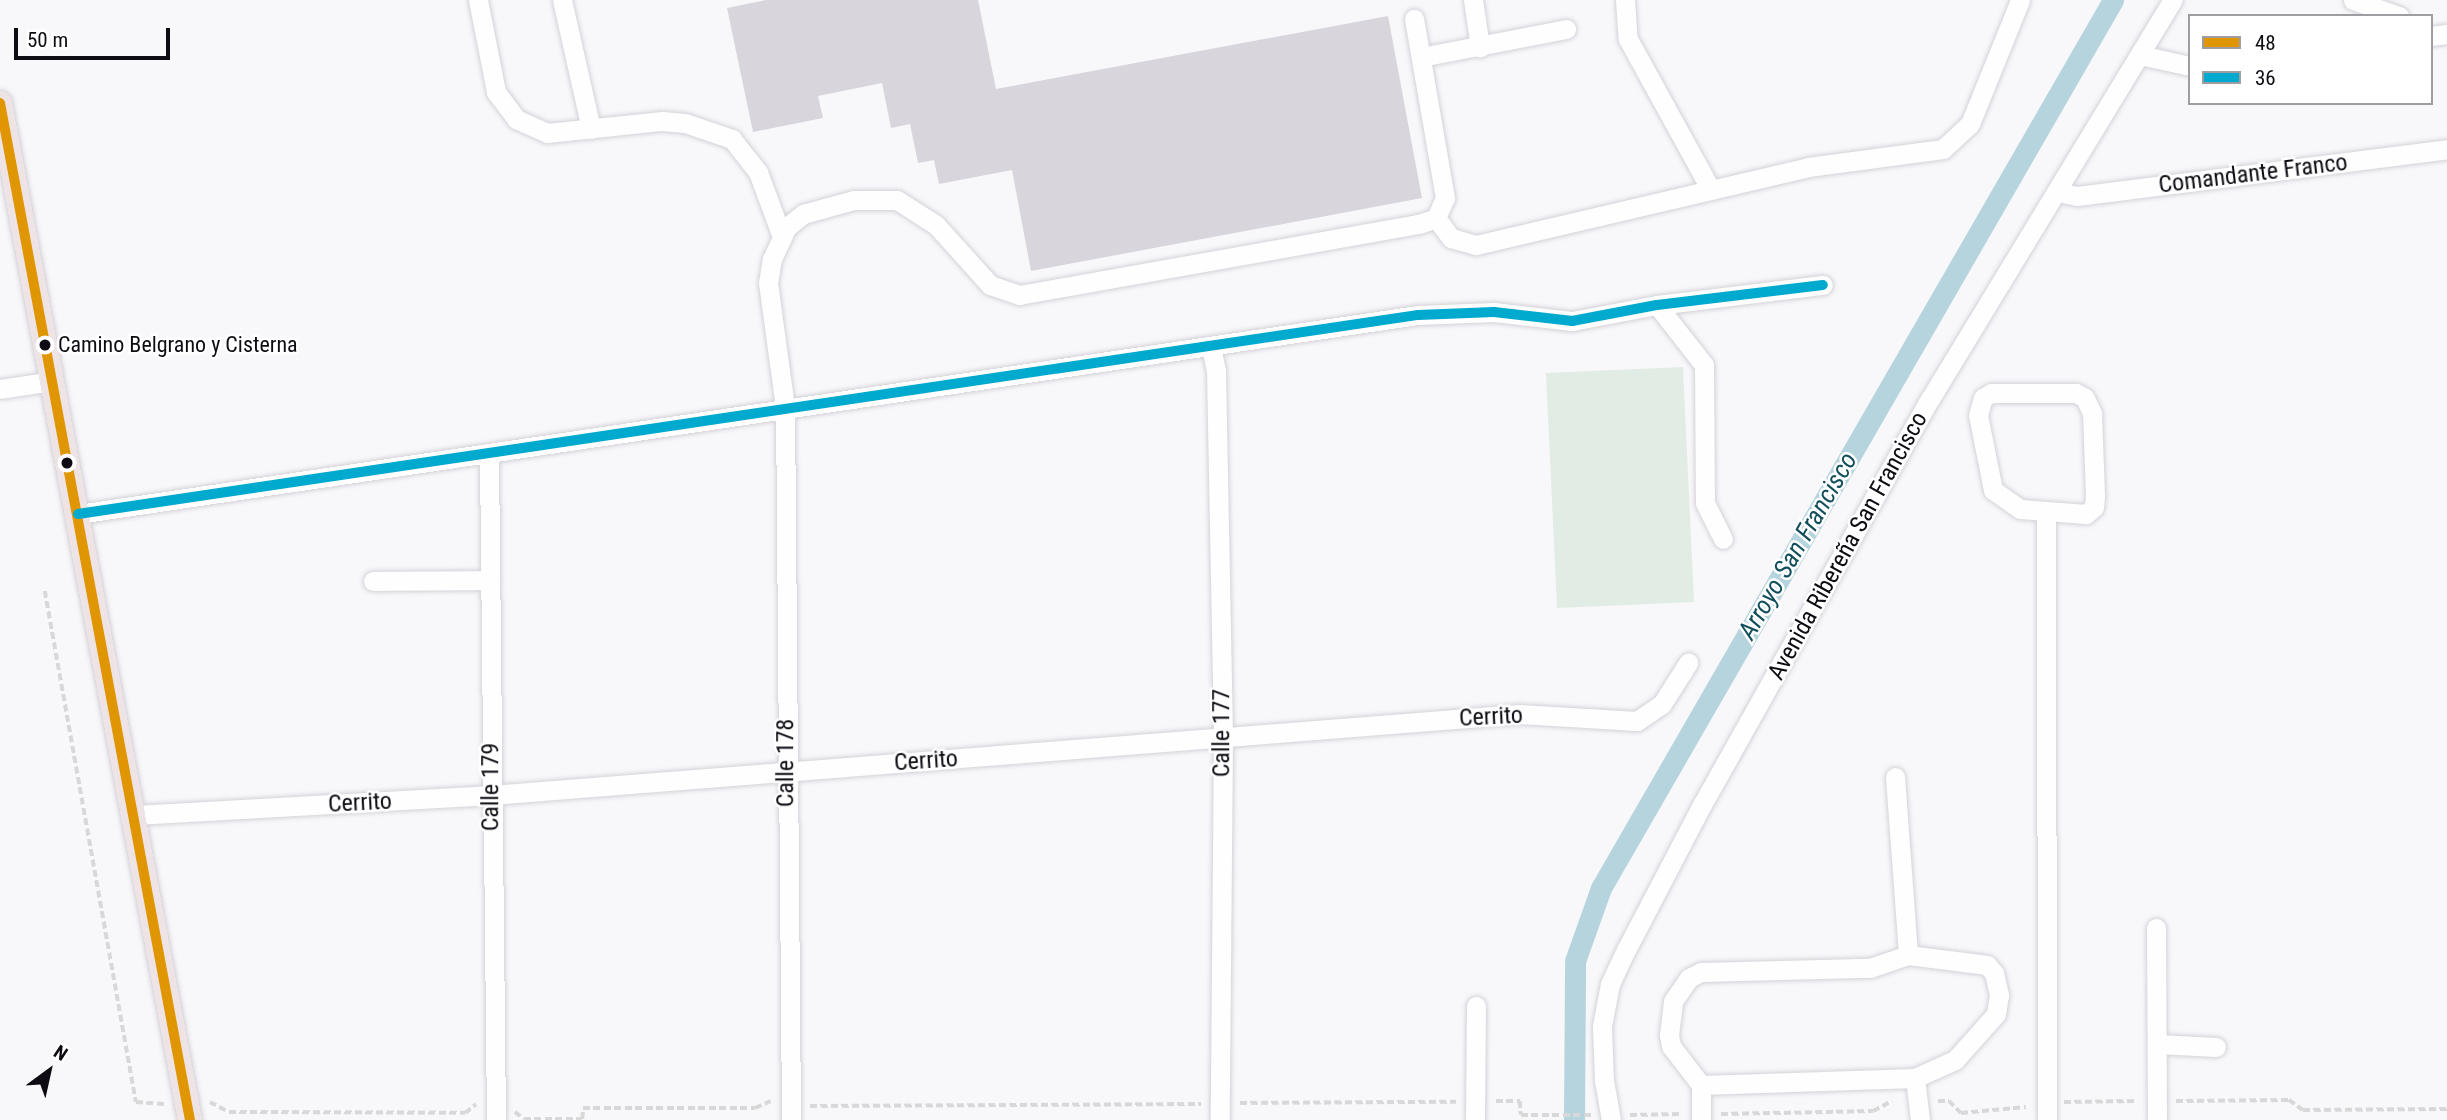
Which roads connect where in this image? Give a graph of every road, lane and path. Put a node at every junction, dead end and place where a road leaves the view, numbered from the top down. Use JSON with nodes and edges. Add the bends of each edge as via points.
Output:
{"nodes":[{"id":1,"x":478,"y":0,"type":"edge"},
{"id":2,"x":562,"y":0,"type":"edge"},
{"id":3,"x":1473,"y":0,"type":"edge"},
{"id":4,"x":1625,"y":0,"type":"edge"},
{"id":5,"x":2020,"y":0,"type":"edge"},
{"id":6,"x":2173,"y":0,"type":"edge"},
{"id":7,"x":2353,"y":0,"type":"edge"},
{"id":8,"x":2393,"y":14,"type":"edge"},
{"id":9,"x":1414,"y":19,"type":"dead end"},
{"id":10,"x":1566,"y":29,"type":"dead end"},
{"id":11,"x":1480,"y":47,"type":"junction"},
{"id":12,"x":2140,"y":55,"type":"junction"},
{"id":13,"x":1421,"y":57,"type":"junction"},
{"id":14,"x":2188,"y":66,"type":"edge"},
{"id":15,"x":0,"y":103,"type":"edge"},
{"id":16,"x":592,"y":129,"type":"junction"},
{"id":17,"x":2447,"y":149,"type":"edge"},
{"id":18,"x":5,"y":157,"type":"edge"},
{"id":19,"x":1711,"y":190,"type":"junction"},
{"id":20,"x":2058,"y":191,"type":"junction"},
{"id":21,"x":1436,"y":218,"type":"junction"},
{"id":22,"x":782,"y":237,"type":"junction"},
{"id":23,"x":1823,"y":285,"type":"dead end"},
{"id":24,"x":1657,"y":305,"type":"junction"},
{"id":25,"x":1211,"y":347,"type":"junction"},
{"id":26,"x":52,"y":381,"type":"junction"},
{"id":27,"x":0,"y":388,"type":"edge"},
{"id":28,"x":785,"y":407,"type":"junction"},
{"id":29,"x":489,"y":455,"type":"junction"},
{"id":30,"x":2046,"y":513,"type":"junction"},
{"id":31,"x":78,"y":514,"type":"junction"},
{"id":32,"x":1723,"y":540,"type":"dead end"},
{"id":33,"x":490,"y":580,"type":"junction"},
{"id":34,"x":373,"y":581,"type":"dead end"},
{"id":35,"x":46,"y":591,"type":"dead end"},
{"id":36,"x":1688,"y":663,"type":"dead end"},
{"id":37,"x":1223,"y":739,"type":"junction"},
{"id":38,"x":786,"y":771,"type":"junction"},
{"id":39,"x":1895,"y":777,"type":"dead end"},
{"id":40,"x":491,"y":795,"type":"junction"},
{"id":41,"x":135,"y":815,"type":"junction"},
{"id":42,"x":2156,"y":928,"type":"dead end"},
{"id":43,"x":1908,"y":955,"type":"junction"},
{"id":44,"x":1476,"y":1006,"type":"dead end"},
{"id":45,"x":2157,"y":1045,"type":"junction"},
{"id":46,"x":2216,"y":1047,"type":"dead end"},
{"id":47,"x":1915,"y":1078,"type":"junction"},
{"id":48,"x":1701,"y":1085,"type":"junction"},
{"id":49,"x":2447,"y":1109,"type":"edge"},
{"id":50,"x":1919,"y":1110,"type":"edge"},
{"id":51,"x":188,"y":1111,"type":"edge"},
{"id":52,"x":1475,"y":1111,"type":"edge"},
{"id":53,"x":2047,"y":1111,"type":"edge"},
{"id":54,"x":2157,"y":1111,"type":"edge"},
{"id":55,"x":496,"y":1112,"type":"edge"},
{"id":56,"x":790,"y":1112,"type":"edge"},
{"id":57,"x":1220,"y":1112,"type":"edge"},
{"id":58,"x":1605,"y":1117,"type":"edge"},
{"id":59,"x":1701,"y":1117,"type":"edge"}],
"edges":[{"from":1,"to":16,"type":"street","via":[[496,92],[507,109],[535,131]]},
{"from":2,"to":16,"type":"street"},
{"from":3,"to":11,"type":"street"},
{"from":4,"to":19,"type":"street","via":[[1628,39]]},
{"from":5,"to":19,"type":"street","via":[[1970,124],[1943,149],[1808,167]]},
{"from":6,"to":12,"type":"street","name":"Avenida Ribereña San Francisco"},
{"from":7,"to":8,"type":"street"},
{"from":9,"to":13,"type":"street"},
{"from":10,"to":11,"type":"street"},
{"from":11,"to":13,"type":"street"},
{"from":12,"to":14,"type":"street"},
{"from":12,"to":20,"type":"street","name":"Avenida Ribereña San Francisco"},
{"from":13,"to":21,"type":"street","via":[[1445,198]]},
{"from":15,"to":18,"type":"main road"},
{"from":16,"to":22,"type":"street","via":[[662,121],[685,123],[732,139],[758,172]]},
{"from":17,"to":20,"type":"street","name":"Comandante Franco","via":[[2077,196]]},
{"from":18,"to":26,"type":"main road"},
{"from":19,"to":21,"type":"street","via":[[1476,245],[1451,238]]},
{"from":20,"to":58,"type":"street","name":"Avenida Ribereña San Francisco","via":[[1924,411],[1703,803],[1626,950],[1610,984],[1603,1017]]},
{"from":21,"to":22,"type":"street","via":[[1019,295],[990,285],[936,225],[897,200],[853,200],[803,214]]},
{"from":22,"to":28,"type":"street","name":"Calle 178","via":[[772,259],[768,290]]},
{"from":23,"to":24,"type":"street"},
{"from":24,"to":25,"type":"street","via":[[1572,321],[1494,312],[1418,315]]},
{"from":24,"to":32,"type":"street","via":[[1704,365],[1705,503]]},
{"from":25,"to":28,"type":"street"},
{"from":25,"to":37,"type":"street","name":"Calle 177","via":[[1216,371]]},
{"from":26,"to":27,"type":"street"},
{"from":26,"to":31,"type":"main road"},
{"from":28,"to":29,"type":"street"},
{"from":28,"to":38,"type":"street","name":"Calle 178"},
{"from":29,"to":31,"type":"street"},
{"from":29,"to":33,"type":"street","name":"Calle 179"},
{"from":30,"to":30,"type":"street","via":[[2086,514],[2094,508],[2090,404],[2076,393],[1991,393],[1983,398],[1978,415],[1993,490],[2020,509]]},
{"from":30,"to":53,"type":"street"},
{"from":31,"to":41,"type":"main road"},
{"from":33,"to":34,"type":"street"},
{"from":33,"to":40,"type":"street","name":"Calle 179"},
{"from":35,"to":51,"type":"path","via":[[136,1102]]},
{"from":36,"to":37,"type":"street","name":"Cerrito","via":[[1656,711],[1637,721],[1519,714]]},
{"from":37,"to":38,"type":"street","name":"Cerrito"},
{"from":37,"to":57,"type":"street","name":"Calle 177"},
{"from":38,"to":40,"type":"street","name":"Cerrito"},
{"from":38,"to":56,"type":"street","name":"Calle 178"},
{"from":39,"to":43,"type":"street"},
{"from":40,"to":41,"type":"street","name":"Cerrito"},
{"from":40,"to":55,"type":"street","name":"Calle 179"},
{"from":41,"to":51,"type":"main road"},
{"from":42,"to":45,"type":"street"},
{"from":43,"to":47,"type":"street","via":[[1987,965],[1994,973],[1999,995],[1996,1014],[1974,1043],[1955,1060]]},
{"from":43,"to":48,"type":"street","via":[[1870,968],[1701,972],[1689,978],[1673,1001],[1669,1035],[1671,1046]]},
{"from":44,"to":52,"type":"street"},
{"from":45,"to":46,"type":"street"},
{"from":45,"to":54,"type":"street"},
{"from":47,"to":48,"type":"street"},
{"from":47,"to":50,"type":"street"},
{"from":48,"to":59,"type":"street"},
{"from":49,"to":54,"type":"path","via":[[2303,1110],[2289,1100]]},
{"from":50,"to":53,"type":"path","via":[[1949,1101],[1961,1113]]},
{"from":50,"to":59,"type":"path","via":[[1888,1101],[1873,1111]]},
{"from":51,"to":55,"type":"path","via":[[209,1102],[229,1112],[465,1113],[474,1104]]},
{"from":52,"to":57,"type":"path"},
{"from":52,"to":58,"type":"path","via":[[1520,1101],[1521,1115]]},
{"from":53,"to":54,"type":"path"},
{"from":55,"to":56,"type":"path","via":[[513,1106],[524,1119],[582,1119],[583,1108],[755,1108],[767,1100]]},
{"from":56,"to":57,"type":"path","via":[[817,1107]]},
{"from":58,"to":59,"type":"path"}]}
